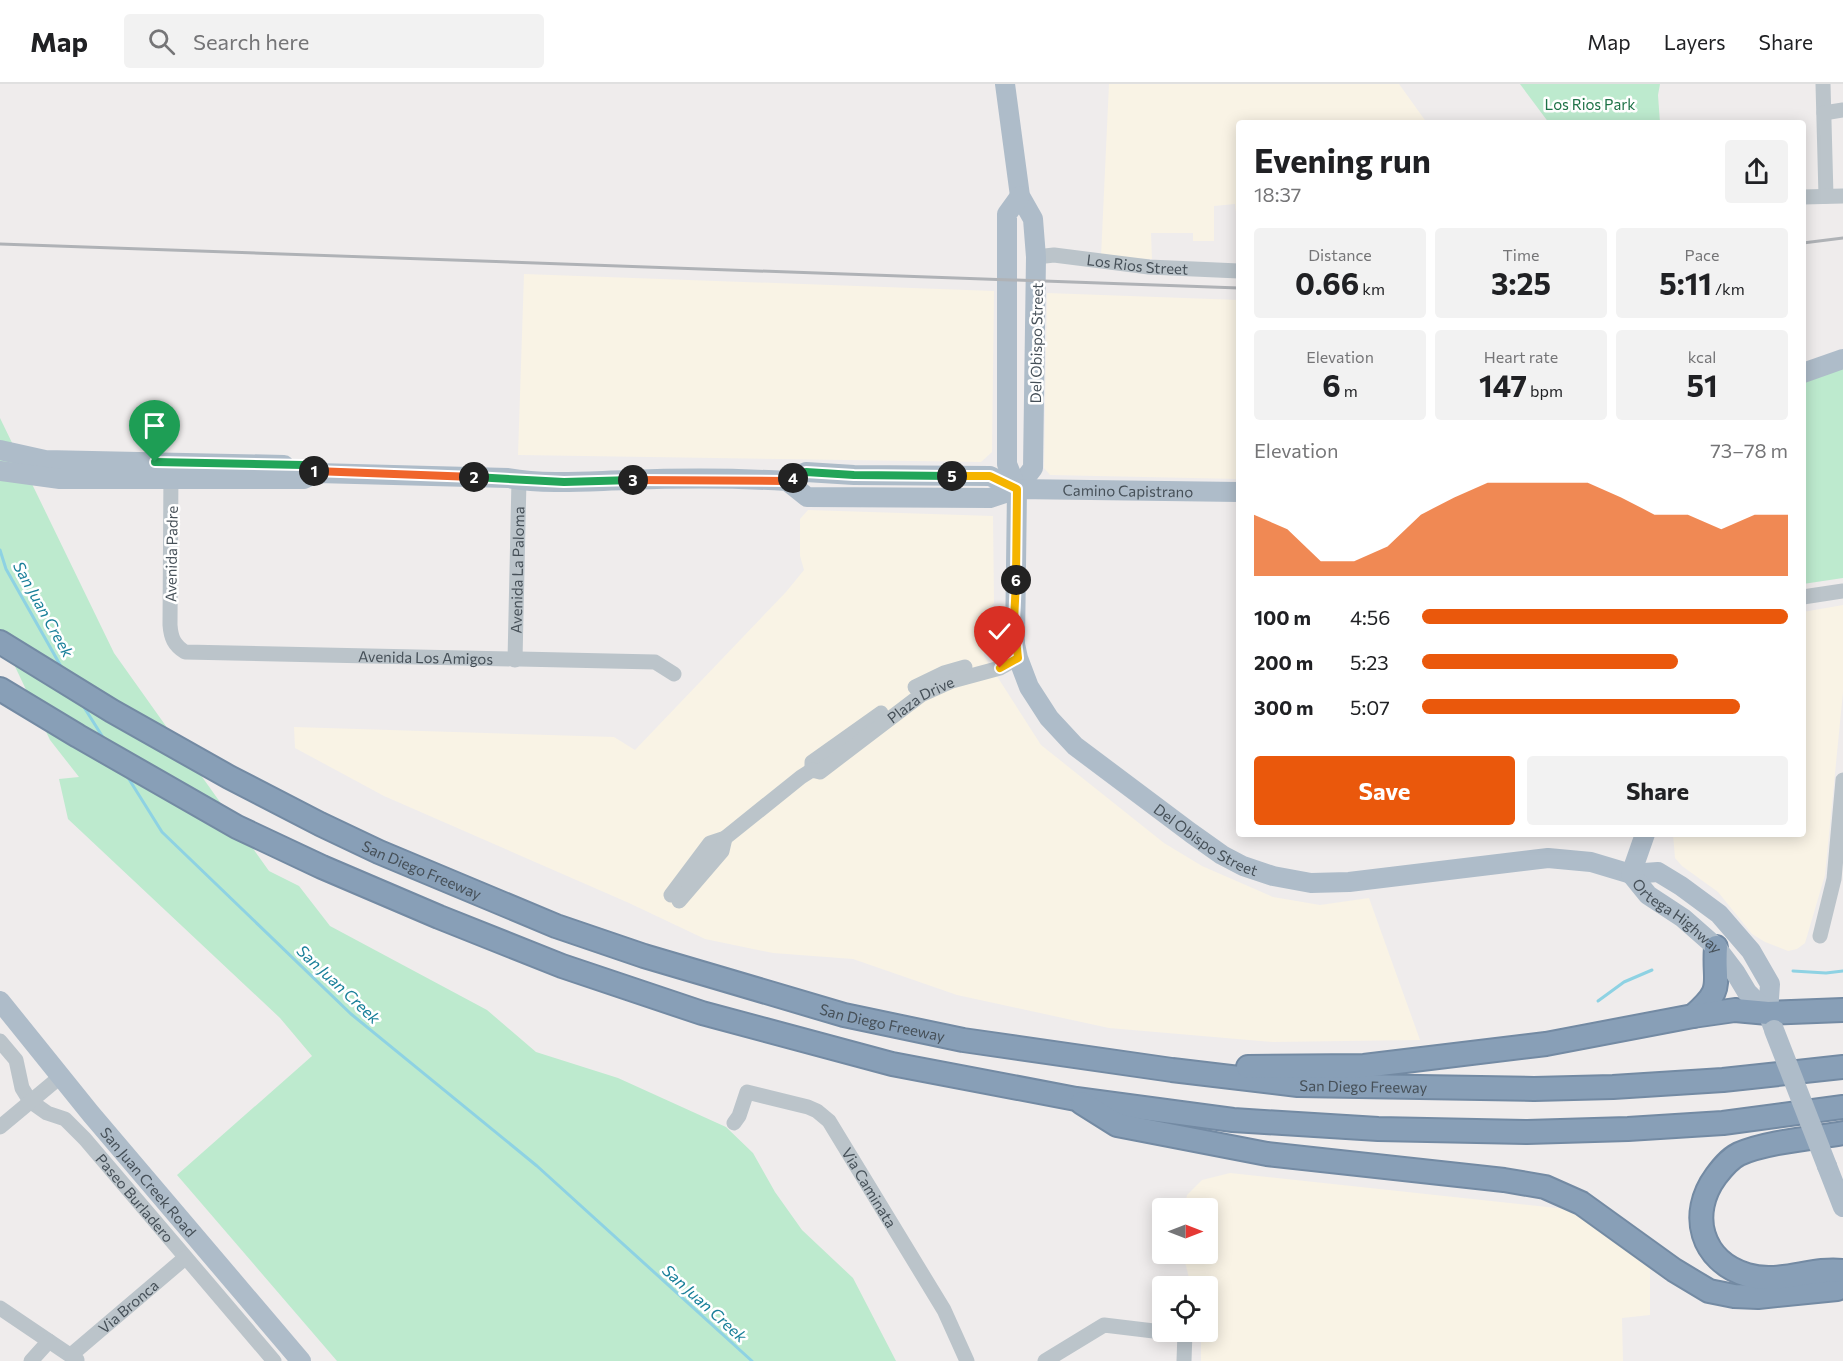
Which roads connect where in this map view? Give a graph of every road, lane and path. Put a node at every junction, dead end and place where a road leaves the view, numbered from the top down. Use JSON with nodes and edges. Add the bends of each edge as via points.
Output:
{"nodes":[{"id":1,"x":1005,"y":84,"type":"edge"},
{"id":2,"x":1823,"y":84,"type":"edge"},
{"id":3,"x":1843,"y":110,"type":"edge"},
{"id":4,"x":1824,"y":113,"type":"junction"},
{"id":5,"x":1020,"y":196,"type":"junction"},
{"id":6,"x":1826,"y":196,"type":"junction"},
{"id":7,"x":1843,"y":196,"type":"edge"},
{"id":8,"x":1806,"y":197,"type":"edge"},
{"id":9,"x":1036,"y":257,"type":"junction"},
{"id":10,"x":1236,"y":271,"type":"edge"},
{"id":11,"x":1843,"y":359,"type":"edge"},
{"id":12,"x":1806,"y":373,"type":"edge"},
{"id":13,"x":0,"y":450,"type":"edge"},
{"id":14,"x":0,"y":471,"type":"edge"},
{"id":15,"x":171,"y":471,"type":"junction"},
{"id":16,"x":519,"y":480,"type":"junction"},
{"id":17,"x":1017,"y":489,"type":"junction"},
{"id":18,"x":1236,"y":492,"type":"edge"},
{"id":19,"x":1843,"y":591,"type":"edge"},
{"id":20,"x":1806,"y":597,"type":"edge"},
{"id":21,"x":0,"y":642,"type":"edge"},
{"id":22,"x":176,"y":646,"type":"joint"},
{"id":23,"x":1018,"y":658,"type":"junction"},
{"id":24,"x":515,"y":660,"type":"junction"},
{"id":25,"x":674,"y":674,"type":"dead end"},
{"id":26,"x":1,"y":689,"type":"edge"},
{"id":27,"x":1843,"y":780,"type":"edge"},
{"id":28,"x":1644,"y":837,"type":"edge"},
{"id":29,"x":1631,"y":874,"type":"junction"},
{"id":30,"x":675,"y":898,"type":"dead end"},
{"id":31,"x":1820,"y":936,"type":"dead end"},
{"id":32,"x":1716,"y":947,"type":"junction"},
{"id":33,"x":0,"y":1001,"type":"edge"},
{"id":34,"x":1843,"y":1010,"type":"edge"},
{"id":35,"x":1693,"y":1016,"type":"junction"},
{"id":36,"x":1771,"y":1021,"type":"junction"},
{"id":37,"x":0,"y":1041,"type":"edge"},
{"id":38,"x":1843,"y":1067,"type":"edge"},
{"id":39,"x":1172,"y":1070,"type":"junction"},
{"id":40,"x":60,"y":1077,"type":"junction"},
{"id":41,"x":1076,"y":1099,"type":"junction"},
{"id":42,"x":30,"y":1101,"type":"junction"},
{"id":43,"x":1843,"y":1107,"type":"edge"},
{"id":44,"x":734,"y":1123,"type":"dead end"},
{"id":45,"x":0,"y":1127,"type":"edge"},
{"id":46,"x":1843,"y":1133,"type":"edge"},
{"id":47,"x":1843,"y":1207,"type":"edge"},
{"id":48,"x":185,"y":1258,"type":"junction"},
{"id":49,"x":1843,"y":1271,"type":"edge"},
{"id":50,"x":1843,"y":1286,"type":"edge"},
{"id":51,"x":0,"y":1308,"type":"edge"},
{"id":52,"x":1152,"y":1330,"type":"edge"},
{"id":53,"x":49,"y":1341,"type":"junction"},
{"id":54,"x":1185,"y":1342,"type":"edge"},
{"id":55,"x":75,"y":1358,"type":"edge"},
{"id":56,"x":30,"y":1361,"type":"edge"},
{"id":57,"x":274,"y":1361,"type":"edge"},
{"id":58,"x":301,"y":1361,"type":"edge"},
{"id":59,"x":967,"y":1361,"type":"edge"},
{"id":60,"x":1044,"y":1361,"type":"edge"},
{"id":61,"x":1184,"y":1361,"type":"edge"}],
"edges":[{"from":1,"to":5,"type":"main road","name":"Del Obispo Street"},
{"from":2,"to":4,"type":"street"},
{"from":3,"to":4,"type":"street"},
{"from":4,"to":6,"type":"street"},
{"from":5,"to":9,"type":"main road","name":"Del Obispo Street","via":[[1033,219]]},
{"from":5,"to":17,"type":"main road","name":"Del Obispo Street","via":[[1007,214],[1007,464]]},
{"from":6,"to":7,"type":"street"},
{"from":6,"to":8,"type":"street"},
{"from":9,"to":10,"type":"street","name":"Los Rios Street","via":[[1054,255],[1149,267]]},
{"from":9,"to":17,"type":"main road","name":"Del Obispo Street","via":[[1033,468]]},
{"from":11,"to":12,"type":"main road"},
{"from":13,"to":15,"type":"main road","name":"Camino Capistrano","via":[[34,459]]},
{"from":14,"to":15,"type":"main road","name":"Camino Capistrano","via":[[42,478]]},
{"from":15,"to":16,"type":"main road","name":"Camino Capistrano","via":[[303,465],[317,473]]},
{"from":15,"to":22,"type":"street","name":"Avenida Padre","via":[[170,625]]},
{"from":16,"to":17,"type":"main road","name":"Camino Capistrano","via":[[786,481],[806,472],[990,476]]},
{"from":16,"to":24,"type":"street","name":"Avenida La Paloma"},
{"from":17,"to":18,"type":"main road","name":"Camino Capistrano"},
{"from":17,"to":23,"type":"main road","name":"Del Obispo Street","via":[[1014,622]]},
{"from":19,"to":20,"type":"street"},
{"from":21,"to":39,"type":"highway","name":"San Diego Freeway","via":[[112,711],[320,824],[556,926],[644,956],[855,1017],[963,1040]]},
{"from":22,"to":24,"type":"street","name":"Avenida Los Amigos","via":[[185,652]]},
{"from":23,"to":29,"type":"main road","name":"Del Obispo Street","via":[[1037,702],[1075,746],[1222,855],[1254,871],[1292,881],[1330,883],[1548,858],[1591,862]]},
{"from":23,"to":30,"type":"street","name":"Plaza Drive","via":[[994,659],[944,673],[914,687],[812,762],[812,770],[725,838],[722,851]]},
{"from":24,"to":25,"type":"street","name":"Avenida Los Amigos","via":[[655,662]]},
{"from":26,"to":41,"type":"highway","via":[[237,827],[322,867],[562,966],[702,1013],[892,1064]]},
{"from":27,"to":31,"type":"street","via":[[1834,879]]},
{"from":28,"to":29,"type":"main road"},
{"from":29,"to":32,"type":"main road","name":"Ortega Highway","via":[[1648,895]]},
{"from":29,"to":36,"type":"main road","name":"Ortega Highway","via":[[1658,872],[1728,923],[1751,951],[1770,984]]},
{"from":32,"to":35,"type":"highway","via":[[1716,989]]},
{"from":32,"to":36,"type":"main road","name":"Ortega Highway"},
{"from":33,"to":40,"type":"main road","name":"San Juan Creek Road"},
{"from":34,"to":36,"type":"highway"},
{"from":35,"to":36,"type":"highway","via":[[1736,1010]]},
{"from":35,"to":39,"type":"highway","via":[[1546,1044],[1364,1066]]},
{"from":36,"to":47,"type":"main road","name":"Ortega Highway","bridge":true},
{"from":37,"to":42,"type":"street","via":[[16,1060],[22,1088]]},
{"from":38,"to":39,"type":"highway","name":"San Diego Freeway","via":[[1723,1080],[1534,1089],[1298,1085]]},
{"from":40,"to":42,"type":"street"},
{"from":40,"to":58,"type":"main road","name":"San Juan Creek Road"},
{"from":41,"to":43,"type":"highway","via":[[1233,1120],[1378,1129],[1527,1132],[1628,1130]]},
{"from":41,"to":50,"type":"highway","via":[[1116,1125],[1267,1154],[1545,1187],[1581,1203],[1674,1270],[1709,1290],[1758,1297]]},
{"from":42,"to":45,"type":"street"},
{"from":42,"to":48,"type":"street","name":"Paseo Burladero","via":[[73,1127]]},
{"from":44,"to":59,"type":"street","name":"Via Caminata","via":[[747,1092],[808,1107],[829,1121],[944,1310]]},
{"from":46,"to":49,"type":"highway","via":[[1738,1155],[1722,1167],[1708,1187],[1701,1213],[1707,1244],[1715,1255],[1748,1276],[1788,1277],[1827,1269]]},
{"from":48,"to":55,"type":"street","name":"Via Bronca"},
{"from":48,"to":57,"type":"street","name":"Paseo Burladero"},
{"from":51,"to":53,"type":"street"},
{"from":52,"to":60,"type":"street","via":[[1104,1325]]},
{"from":53,"to":55,"type":"street"},
{"from":53,"to":56,"type":"street"},
{"from":54,"to":61,"type":"street"}]}
